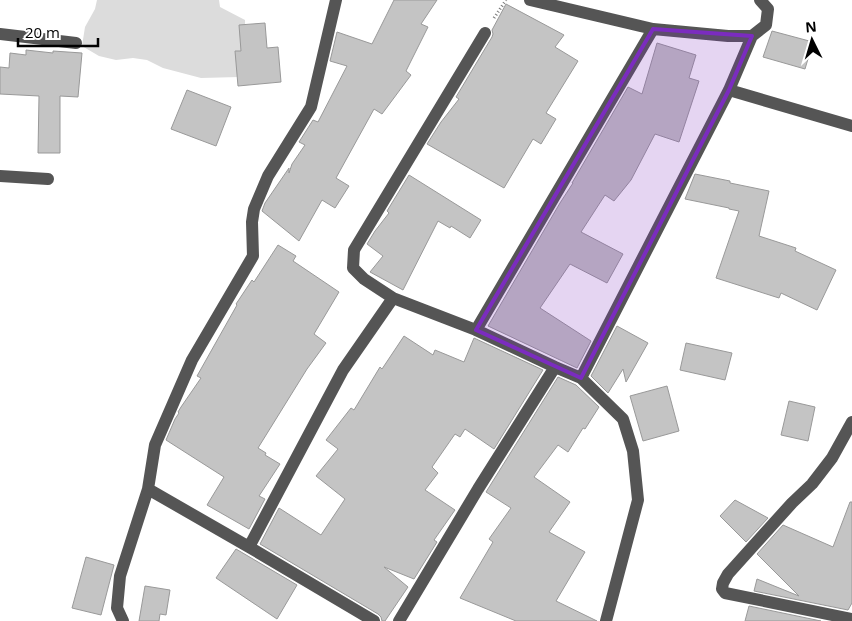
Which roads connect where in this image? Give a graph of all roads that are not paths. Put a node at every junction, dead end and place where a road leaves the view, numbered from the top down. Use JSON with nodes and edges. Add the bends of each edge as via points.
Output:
{"nodes":[{"id":1,"x":336,"y":0,"type":"edge"},
{"id":2,"x":530,"y":0,"type":"edge"},
{"id":3,"x":760,"y":0,"type":"edge"},
{"id":4,"x":653,"y":29,"type":"junction"},
{"id":5,"x":485,"y":33,"type":"dead end"},
{"id":6,"x":0,"y":34,"type":"edge"},
{"id":7,"x":752,"y":36,"type":"junction"},
{"id":8,"x":76,"y":43,"type":"dead end"},
{"id":9,"x":729,"y":90,"type":"junction"},
{"id":10,"x":852,"y":126,"type":"edge"},
{"id":11,"x":0,"y":176,"type":"edge"},
{"id":12,"x":48,"y":179,"type":"dead end"},
{"id":13,"x":393,"y":298,"type":"junction"},
{"id":14,"x":476,"y":330,"type":"junction"},
{"id":15,"x":555,"y":367,"type":"junction"},
{"id":16,"x":581,"y":378,"type":"junction"},
{"id":17,"x":852,"y":422,"type":"edge"},
{"id":18,"x":148,"y":489,"type":"junction"},
{"id":19,"x":250,"y":547,"type":"junction"},
{"id":20,"x":852,"y":619,"type":"edge"},
{"id":21,"x":123,"y":621,"type":"edge"},
{"id":22,"x":374,"y":621,"type":"edge"},
{"id":23,"x":399,"y":621,"type":"edge"},
{"id":24,"x":606,"y":621,"type":"edge"}],
"edges":[{"from":1,"to":18,"type":"street","via":[[311,107],[258,196],[252,222],[253,256],[192,360],[155,445]]},
{"from":2,"to":4,"type":"street"},
{"from":3,"to":7,"type":"street","via":[[768,9],[766,25]]},
{"from":4,"to":7,"type":"street"},
{"from":4,"to":14,"type":"street"},
{"from":5,"to":13,"type":"street","via":[[354,250],[353,268]]},
{"from":6,"to":8,"type":"street"},
{"from":7,"to":9,"type":"street"},
{"from":9,"to":10,"type":"street"},
{"from":9,"to":16,"type":"street"},
{"from":11,"to":12,"type":"street"},
{"from":13,"to":14,"type":"street"},
{"from":13,"to":19,"type":"street","via":[[344,370]]},
{"from":14,"to":15,"type":"street"},
{"from":15,"to":16,"type":"street"},
{"from":15,"to":23,"type":"street"},
{"from":16,"to":24,"type":"street","via":[[623,419],[633,451],[638,500]]},
{"from":17,"to":20,"type":"street","via":[[832,458],[812,484],[728,574],[722,589],[725,593]]},
{"from":18,"to":19,"type":"street"},
{"from":18,"to":21,"type":"street","via":[[120,576],[117,608]]},
{"from":19,"to":22,"type":"street"}]}
